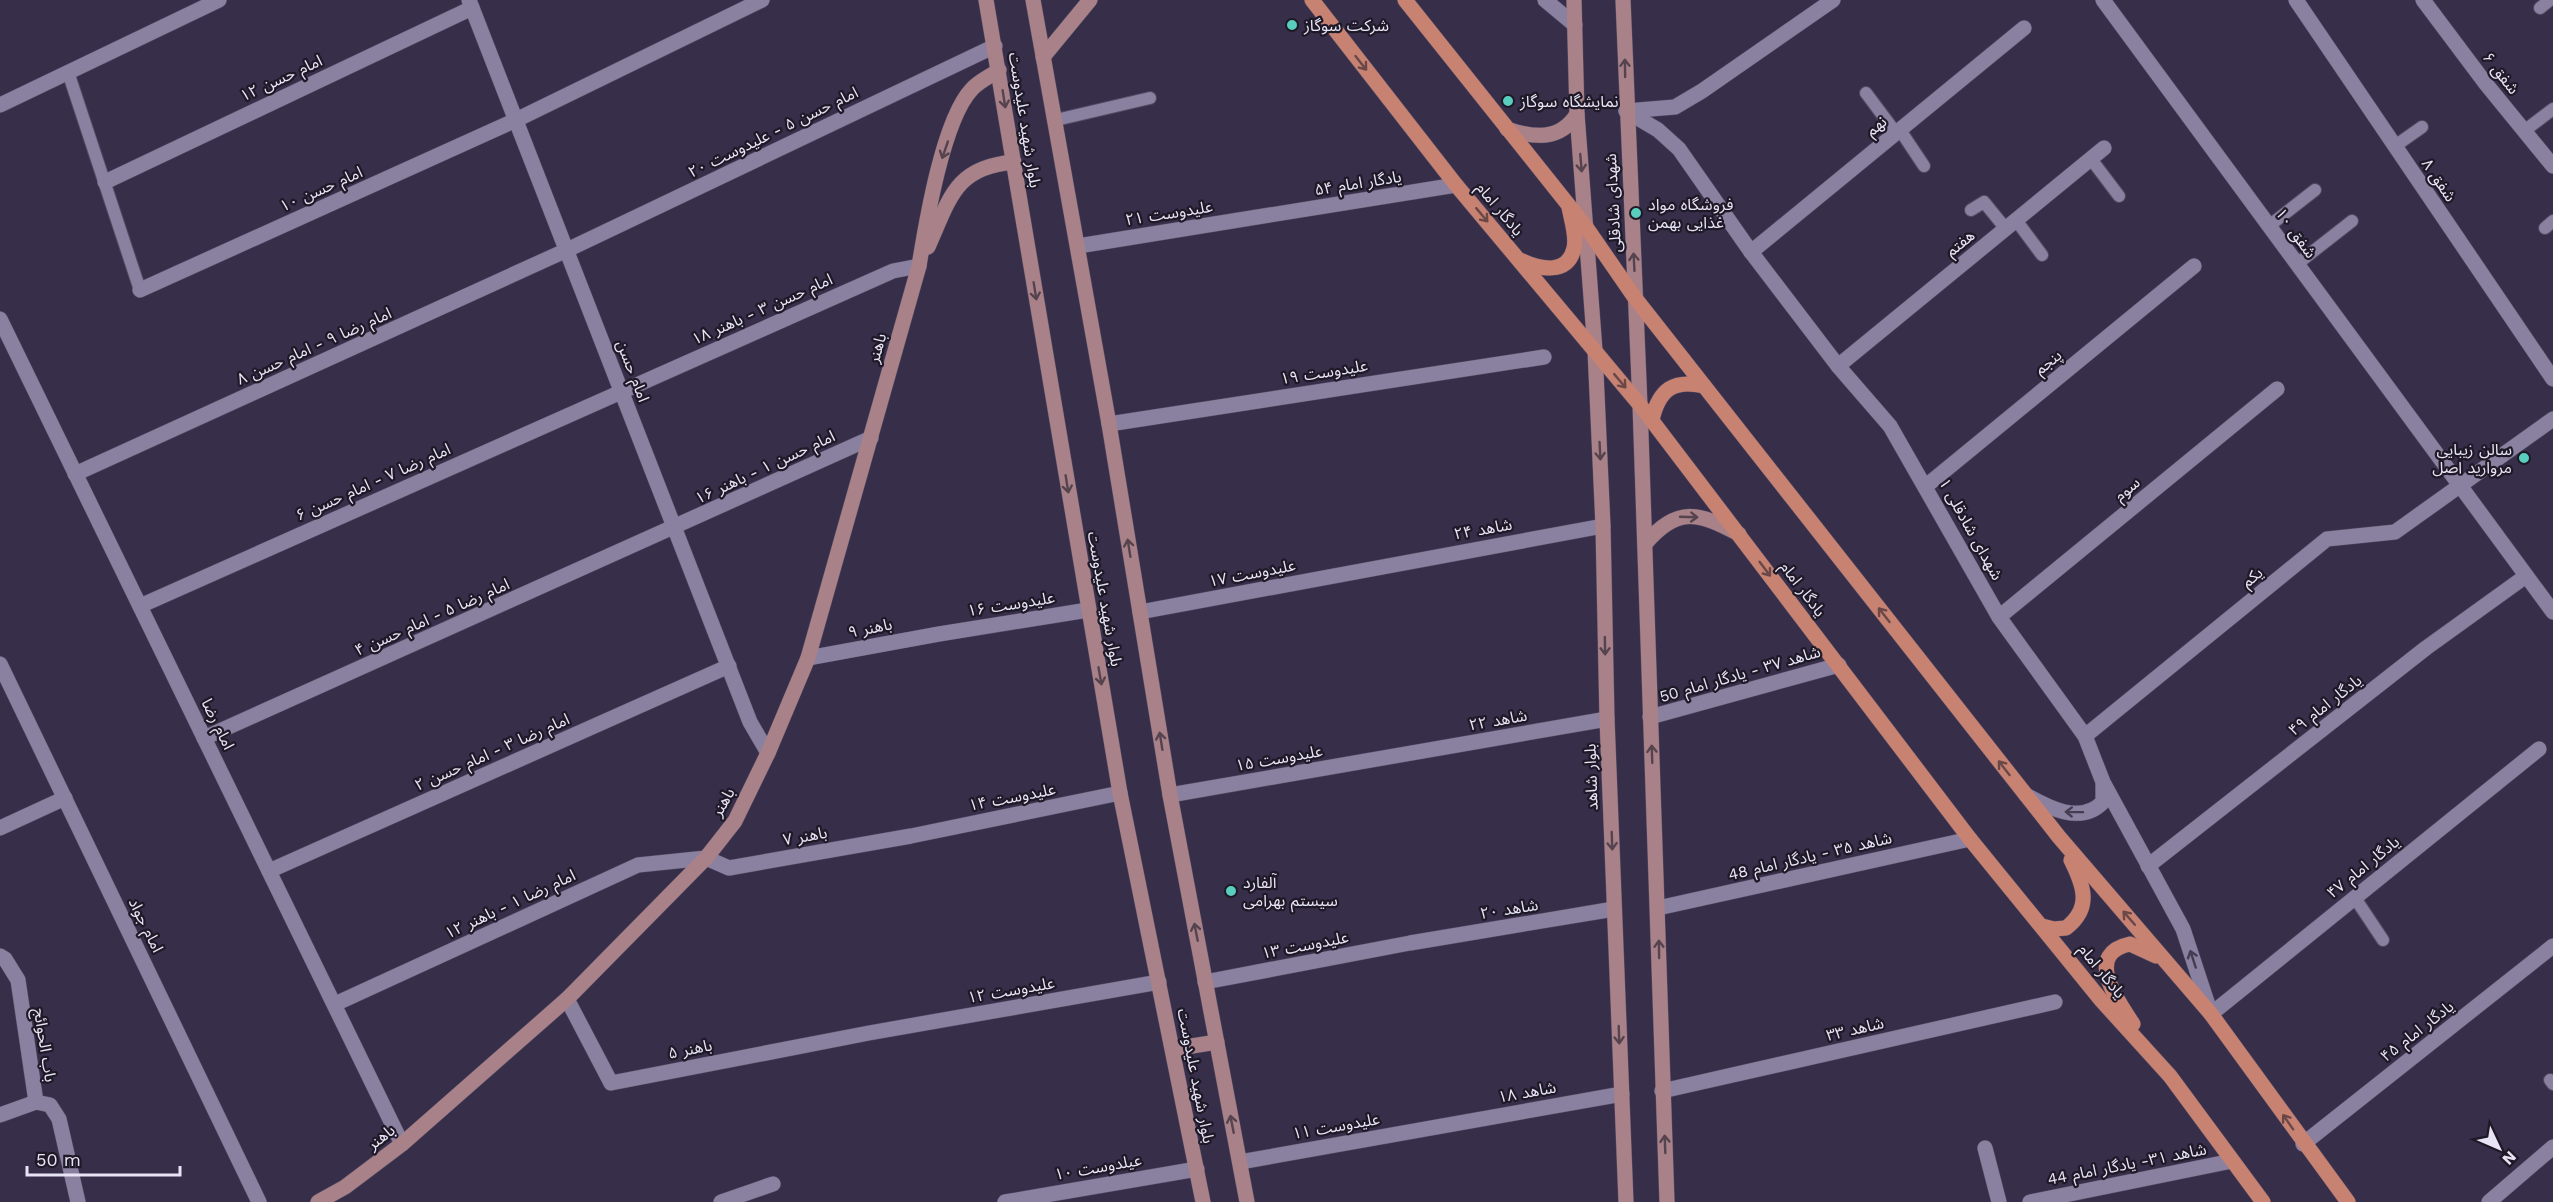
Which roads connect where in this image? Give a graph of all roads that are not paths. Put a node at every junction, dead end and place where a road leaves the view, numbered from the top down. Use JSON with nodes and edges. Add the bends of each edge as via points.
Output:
{"nodes":[{"id":1,"x":219,"y":0,"type":"edge"},
{"id":2,"x":762,"y":0,"type":"edge"},
{"id":3,"x":986,"y":0,"type":"edge"},
{"id":4,"x":1033,"y":0,"type":"edge"},
{"id":5,"x":1090,"y":0,"type":"edge"},
{"id":6,"x":1312,"y":0,"type":"edge"},
{"id":7,"x":1405,"y":0,"type":"edge"},
{"id":8,"x":1545,"y":0,"type":"edge"},
{"id":9,"x":1575,"y":0,"type":"edge"},
{"id":10,"x":1623,"y":0,"type":"edge"},
{"id":11,"x":1833,"y":0,"type":"edge"},
{"id":12,"x":2103,"y":0,"type":"edge"},
{"id":13,"x":2296,"y":0,"type":"edge"},
{"id":14,"x":2423,"y":0,"type":"edge"},
{"id":15,"x":2550,"y":0,"type":"edge"},
{"id":16,"x":471,"y":4,"type":"edge"},
{"id":17,"x":2540,"y":8,"type":"dead end"},
{"id":18,"x":1575,"y":25,"type":"junction"},
{"id":19,"x":2024,"y":28,"type":"dead end"},
{"id":20,"x":995,"y":46,"type":"junction"},
{"id":21,"x":1043,"y":57,"type":"junction"},
{"id":22,"x":999,"y":70,"type":"junction"},
{"id":23,"x":68,"y":72,"type":"junction"},
{"id":24,"x":1866,"y":93,"type":"dead end"},
{"id":25,"x":1150,"y":98,"type":"dead end"},
{"id":26,"x":0,"y":105,"type":"edge"},
{"id":27,"x":2553,"y":109,"type":"edge"},
{"id":28,"x":1626,"y":111,"type":"junction"},
{"id":29,"x":1577,"y":114,"type":"junction"},
{"id":30,"x":516,"y":120,"type":"junction"},
{"id":31,"x":1056,"y":120,"type":"junction"},
{"id":32,"x":2422,"y":127,"type":"dead end"},
{"id":33,"x":1507,"y":129,"type":"junction"},
{"id":34,"x":1898,"y":131,"type":"junction"},
{"id":35,"x":2524,"y":131,"type":"junction"},
{"id":36,"x":2395,"y":146,"type":"junction"},
{"id":37,"x":2104,"y":148,"type":"dead end"},
{"id":38,"x":2091,"y":159,"type":"junction"},
{"id":39,"x":1014,"y":162,"type":"junction"},
{"id":40,"x":1924,"y":166,"type":"dead end"},
{"id":41,"x":2553,"y":166,"type":"edge"},
{"id":42,"x":105,"y":182,"type":"junction"},
{"id":43,"x":1456,"y":185,"type":"junction"},
{"id":44,"x":2315,"y":190,"type":"dead end"},
{"id":45,"x":2119,"y":196,"type":"dead end"},
{"id":46,"x":1568,"y":206,"type":"junction"},
{"id":47,"x":1971,"y":210,"type":"dead end"},
{"id":48,"x":1266,"y":216,"type":"joint"},
{"id":49,"x":2352,"y":222,"type":"dead end"},
{"id":50,"x":2011,"y":224,"type":"junction"},
{"id":51,"x":2269,"y":226,"type":"junction"},
{"id":52,"x":1586,"y":227,"type":"junction"},
{"id":53,"x":1078,"y":246,"type":"junction"},
{"id":54,"x":567,"y":250,"type":"junction"},
{"id":55,"x":1751,"y":252,"type":"junction"},
{"id":56,"x":2042,"y":255,"type":"dead end"},
{"id":57,"x":1518,"y":258,"type":"junction"},
{"id":58,"x":2297,"y":264,"type":"junction"},
{"id":59,"x":919,"y":266,"type":"junction"},
{"id":60,"x":2194,"y":266,"type":"dead end"},
{"id":61,"x":140,"y":290,"type":"joint"},
{"id":62,"x":1635,"y":298,"type":"junction"},
{"id":63,"x":0,"y":320,"type":"edge"},
{"id":64,"x":1595,"y":350,"type":"junction"},
{"id":65,"x":1544,"y":357,"type":"dead end"},
{"id":66,"x":1838,"y":366,"type":"junction"},
{"id":67,"x":2553,"y":379,"type":"edge"},
{"id":68,"x":1704,"y":386,"type":"junction"},
{"id":69,"x":2277,"y":388,"type":"dead end"},
{"id":70,"x":622,"y":391,"type":"junction"},
{"id":71,"x":1640,"y":405,"type":"junction"},
{"id":72,"x":2553,"y":419,"type":"edge"},
{"id":73,"x":1652,"y":420,"type":"junction"},
{"id":74,"x":1109,"y":424,"type":"junction"},
{"id":75,"x":871,"y":438,"type":"junction"},
{"id":76,"x":75,"y":474,"type":"junction"},
{"id":77,"x":1926,"y":486,"type":"junction"},
{"id":78,"x":2460,"y":487,"type":"junction"},
{"id":79,"x":1603,"y":526,"type":"junction"},
{"id":80,"x":675,"y":528,"type":"junction"},
{"id":81,"x":1739,"y":534,"type":"junction"},
{"id":82,"x":1645,"y":544,"type":"junction"},
{"id":83,"x":1370,"y":568,"type":"joint"},
{"id":84,"x":2526,"y":576,"type":"junction"},
{"id":85,"x":2550,"y":602,"type":"edge"},
{"id":86,"x":140,"y":606,"type":"junction"},
{"id":87,"x":1088,"y":610,"type":"junction"},
{"id":88,"x":1140,"y":612,"type":"junction"},
{"id":89,"x":1999,"y":617,"type":"junction"},
{"id":90,"x":939,"y":634,"type":"joint"},
{"id":91,"x":808,"y":658,"type":"junction"},
{"id":92,"x":0,"y":665,"type":"edge"},
{"id":93,"x":1839,"y":665,"type":"junction"},
{"id":94,"x":729,"y":666,"type":"junction"},
{"id":95,"x":1650,"y":717,"type":"junction"},
{"id":96,"x":1607,"y":719,"type":"junction"},
{"id":97,"x":2085,"y":736,"type":"junction"},
{"id":98,"x":204,"y":738,"type":"junction"},
{"id":99,"x":2539,"y":749,"type":"dead end"},
{"id":100,"x":768,"y":753,"type":"junction"},
{"id":101,"x":1395,"y":756,"type":"joint"},
{"id":102,"x":2103,"y":782,"type":"junction"},
{"id":103,"x":1120,"y":794,"type":"junction"},
{"id":104,"x":1170,"y":795,"type":"junction"},
{"id":105,"x":2025,"y":795,"type":"junction"},
{"id":106,"x":65,"y":798,"type":"junction"},
{"id":107,"x":0,"y":828,"type":"edge"},
{"id":108,"x":911,"y":836,"type":"joint"},
{"id":109,"x":2059,"y":837,"type":"junction"},
{"id":110,"x":1970,"y":839,"type":"junction"},
{"id":111,"x":706,"y":858,"type":"junction"},
{"id":112,"x":2148,"y":866,"type":"junction"},
{"id":113,"x":269,"y":871,"type":"junction"},
{"id":114,"x":2355,"y":898,"type":"junction"},
{"id":115,"x":1658,"y":908,"type":"junction"},
{"id":116,"x":1614,"y":909,"type":"junction"},
{"id":117,"x":2042,"y":926,"type":"junction"},
{"id":118,"x":2384,"y":940,"type":"dead end"},
{"id":119,"x":1410,"y":943,"type":"joint"},
{"id":120,"x":2553,"y":946,"type":"edge"},
{"id":121,"x":0,"y":956,"type":"edge"},
{"id":122,"x":2171,"y":967,"type":"junction"},
{"id":123,"x":1159,"y":982,"type":"junction"},
{"id":124,"x":1205,"y":982,"type":"junction"},
{"id":125,"x":567,"y":999,"type":"junction"},
{"id":126,"x":2055,"y":1002,"type":"dead end"},
{"id":127,"x":334,"y":1004,"type":"junction"},
{"id":128,"x":2211,"y":1014,"type":"junction"},
{"id":129,"x":869,"y":1033,"type":"joint"},
{"id":130,"x":1217,"y":1042,"type":"junction"},
{"id":131,"x":1173,"y":1049,"type":"junction"},
{"id":132,"x":2170,"y":1076,"type":"junction"},
{"id":133,"x":1662,"y":1091,"type":"junction"},
{"id":134,"x":1622,"y":1094,"type":"junction"},
{"id":135,"x":36,"y":1102,"type":"junction"},
{"id":136,"x":0,"y":1115,"type":"edge"},
{"id":137,"x":1439,"y":1126,"type":"joint"},
{"id":138,"x":402,"y":1144,"type":"junction"},
{"id":139,"x":2304,"y":1144,"type":"junction"},
{"id":140,"x":2553,"y":1147,"type":"edge"},
{"id":141,"x":1985,"y":1148,"type":"dead end"},
{"id":142,"x":2232,"y":1161,"type":"junction"},
{"id":143,"x":1240,"y":1162,"type":"junction"},
{"id":144,"x":1197,"y":1169,"type":"junction"},
{"id":145,"x":773,"y":1184,"type":"dead end"},
{"id":146,"x":78,"y":1202,"type":"edge"},
{"id":147,"x":259,"y":1202,"type":"edge"},
{"id":148,"x":318,"y":1202,"type":"edge"},
{"id":149,"x":721,"y":1202,"type":"edge"},
{"id":150,"x":1005,"y":1202,"type":"edge"},
{"id":151,"x":1203,"y":1202,"type":"edge"},
{"id":152,"x":1247,"y":1202,"type":"edge"},
{"id":153,"x":1626,"y":1202,"type":"edge"},
{"id":154,"x":1667,"y":1202,"type":"edge"},
{"id":155,"x":1999,"y":1202,"type":"edge"},
{"id":156,"x":2030,"y":1202,"type":"edge"},
{"id":157,"x":2263,"y":1202,"type":"edge"},
{"id":158,"x":2348,"y":1202,"type":"edge"},
{"id":159,"x":2489,"y":1202,"type":"edge"}],
"edges":[{"from":1,"to":23,"type":"street"},
{"from":2,"to":30,"type":"street","name":"امام حسن ۱۰"},
{"from":3,"to":20,"type":"main road","name":"بلوار شهید علیدوست"},
{"from":4,"to":21,"type":"main road","name":"بلوار شهید علیدوست"},
{"from":5,"to":21,"type":"main road"},
{"from":6,"to":43,"type":"main road","name":"یادگار امام","one_way":true},
{"from":7,"to":33,"type":"main road"},
{"from":8,"to":18,"type":"street"},
{"from":9,"to":18,"type":"main road","name":"شهدای شادقلی"},
{"from":28,"to":10,"type":"main road","name":"شهدای شادقلی","one_way":true},
{"from":11,"to":28,"type":"street","via":[[1675,107]]},
{"from":12,"to":51,"type":"street","name":"شفق ۱۰"},
{"from":13,"to":36,"type":"street","name":"شفق ۸"},
{"from":14,"to":35,"type":"street","name":"شفق ۶"},
{"from":15,"to":17,"type":"lane"},
{"from":16,"to":30,"type":"street","name":"امام حسن"},
{"from":16,"to":42,"type":"street","name":"امام حسن ۱۲"},
{"from":18,"to":29,"type":"main road","name":"شهدای شادقلی"},
{"from":19,"to":34,"type":"street","name":"نهم"},
{"from":20,"to":22,"type":"main road","name":"بلوار شهید علیدوست"},
{"from":20,"to":54,"type":"street","name":"امام حسن ۵ - علیدوست ۲۰"},
{"from":21,"to":31,"type":"main road","name":"بلوار شهید علیدوست"},
{"from":22,"to":39,"type":"main road","name":"بلوار شهید علیدوست","one_way":true},
{"from":22,"to":59,"type":"main road","name":"باهنر","one_way":true,"via":[[972,89],[959,108],[930,201]]},
{"from":23,"to":26,"type":"street"},
{"from":23,"to":42,"type":"lane"},
{"from":24,"to":34,"type":"lane"},
{"from":25,"to":31,"type":"lane"},
{"from":27,"to":35,"type":"lane"},
{"from":28,"to":55,"type":"street","name":"شهدای شادقلی ۱","via":[[1658,130],[1679,149]]},
{"from":62,"to":28,"type":"main road","name":"شهدای شادقلی","one_way":true},
{"from":29,"to":33,"type":"main road","via":[[1570,125],[1540,137]]},
{"from":29,"to":52,"type":"main road","name":"شهدای شادقلی","one_way":true},
{"from":30,"to":54,"type":"street","name":"امام حسن"},
{"from":30,"to":61,"type":"street","name":"امام حسن ۱۰"},
{"from":31,"to":53,"type":"main road","name":"بلوار شهید علیدوست"},
{"from":32,"to":36,"type":"lane"},
{"from":33,"to":46,"type":"main road"},
{"from":34,"to":40,"type":"lane"},
{"from":34,"to":55,"type":"street","name":"نهم"},
{"from":35,"to":41,"type":"street","name":"شفق ۶"},
{"from":36,"to":67,"type":"street","name":"شفق ۸"},
{"from":37,"to":38,"type":"street","name":"هفتم"},
{"from":38,"to":45,"type":"lane"},
{"from":38,"to":50,"type":"street","name":"هفتم"},
{"from":39,"to":59,"type":"main road","name":"باهنر","via":[[986,166],[966,178],[947,205]]},
{"from":39,"to":87,"type":"main road","name":"بلوار شهید علیدوست","one_way":true},
{"from":42,"to":61,"type":"lane"},
{"from":43,"to":48,"type":"street","name":"یادگار امام ۵۴"},
{"from":43,"to":57,"type":"main road","name":"یادگار امام","one_way":true},
{"from":44,"to":51,"type":"lane"},
{"from":46,"to":52,"type":"main road"},
{"from":46,"to":57,"type":"main road","via":[[1575,248],[1569,260],[1549,269],[1534,267]]},
{"from":47,"to":50,"type":"lane","via":[[1984,201]]},
{"from":48,"to":53,"type":"street","name":"علیدوست ۲۱"},
{"from":49,"to":58,"type":"lane"},
{"from":50,"to":56,"type":"lane"},
{"from":50,"to":66,"type":"street","name":"هفتم"},
{"from":51,"to":58,"type":"street","name":"شفق ۱۰"},
{"from":52,"to":62,"type":"main road"},
{"from":52,"to":64,"type":"main road","name":"شهدای شادقلی"},
{"from":53,"to":74,"type":"main road","name":"بلوار شهید علیدوست"},
{"from":54,"to":70,"type":"street","name":"امام حسن"},
{"from":54,"to":76,"type":"street","name":"امام رضا ۹ - امام حسن ۸"},
{"from":55,"to":66,"type":"street","name":"شهدای شادقلی ۱"},
{"from":57,"to":64,"type":"main road","name":"یادگار امام"},
{"from":58,"to":78,"type":"street","name":"شفق ۱۰"},
{"from":59,"to":70,"type":"street","name":"امام حسن ۳ - باهنر ۱۸","via":[[893,271]]},
{"from":59,"to":75,"type":"main road","name":"باهنر"},
{"from":60,"to":77,"type":"street","name":"پنجم"},
{"from":62,"to":68,"type":"main road"},
{"from":62,"to":71,"type":"main road","name":"شهدای شادقلی"},
{"from":63,"to":76,"type":"street","name":"امام رضا"},
{"from":64,"to":71,"type":"main road","name":"یادگار امام","one_way":true},
{"from":64,"to":79,"type":"main road","name":"بلوار شاهد","one_way":true},
{"from":65,"to":74,"type":"street","name":"علیدوست ۱۹"},
{"from":66,"to":77,"type":"street","name":"شهدای شادقلی ۱","via":[[1890,426]]},
{"from":68,"to":73,"type":"main road","via":[[1683,382],[1670,386],[1656,403]]},
{"from":105,"to":68,"type":"main road","one_way":true},
{"from":69,"to":89,"type":"street","name":"سوم"},
{"from":70,"to":80,"type":"street","name":"امام حسن"},
{"from":70,"to":86,"type":"street","name":"امام رضا ۷ - امام حسن ۶"},
{"from":71,"to":73,"type":"main road","name":"یادگار امام"},
{"from":71,"to":82,"type":"main road"},
{"from":72,"to":78,"type":"street","name":"یکم"},
{"from":73,"to":81,"type":"main road","name":"یادگار امام"},
{"from":88,"to":74,"type":"main road","name":"بلوار شهید علیدوست","one_way":true},
{"from":75,"to":80,"type":"street","name":"امام حسن ۱ - باهنر ۱۶"},
{"from":75,"to":91,"type":"main road","name":"باهنر"},
{"from":76,"to":86,"type":"street","name":"امام رضا"},
{"from":77,"to":89,"type":"street","name":"شهدای شادقلی ۱"},
{"from":78,"to":84,"type":"street","name":"شفق ۱۰"},
{"from":78,"to":97,"type":"street","name":"یکم","via":[[2395,532],[2327,539]]},
{"from":79,"to":83,"type":"street","name":"شاهد ۲۴"},
{"from":79,"to":96,"type":"main road","name":"بلوار شاهد","one_way":true},
{"from":80,"to":94,"type":"street","name":"امام حسن"},
{"from":80,"to":98,"type":"street","name":"امام رضا ۵ - امام حسن ۴"},
{"from":82,"to":81,"type":"main road","one_way":true,"via":[[1660,525],[1678,517],[1702,518]]},
{"from":81,"to":93,"type":"main road","name":"یادگار امام","one_way":true},
{"from":82,"to":95,"type":"main road"},
{"from":83,"to":88,"type":"street","name":"علیدوست ۱۷"},
{"from":84,"to":85,"type":"street","name":"شفق ۱۰"},
{"from":84,"to":112,"type":"street","name":"یادگار امام ۴۹","via":[[2426,648]]},
{"from":86,"to":98,"type":"street","name":"امام رضا"},
{"from":87,"to":90,"type":"street","name":"علیدوست ۱۶"},
{"from":87,"to":103,"type":"main road","name":"بلوار شهید علیدوست","one_way":true},
{"from":104,"to":88,"type":"main road","name":"بلوار شهید علیدوست","one_way":true},
{"from":89,"to":97,"type":"street","name":"شهدای شادقلی ۱"},
{"from":90,"to":91,"type":"street","name":"باهنر ۹"},
{"from":91,"to":100,"type":"main road","name":"باهنر"},
{"from":92,"to":106,"type":"street","name":"امام جواد"},
{"from":93,"to":95,"type":"street","name":"شاهد ۳۷ - یادگار امام 50"},
{"from":93,"to":110,"type":"main road","name":"یادگار امام"},
{"from":94,"to":100,"type":"street","name":"امام حسن","via":[[750,722]]},
{"from":94,"to":113,"type":"street","name":"امام رضا ۳ - امام حسن ۲"},
{"from":115,"to":95,"type":"main road","one_way":true},
{"from":96,"to":101,"type":"street","name":"شاهد ۲۲"},
{"from":96,"to":116,"type":"main road","name":"بلوار شاهد","one_way":true},
{"from":97,"to":102,"type":"street","name":"شهدای شادقلی ۱"},
{"from":98,"to":113,"type":"street","name":"امام رضا"},
{"from":99,"to":114,"type":"street","name":"یادگار امام ۴۷"},
{"from":100,"to":111,"type":"main road","name":"باهنر","via":[[735,821]]},
{"from":101,"to":104,"type":"street","name":"علیدوست ۱۵"},
{"from":102,"to":105,"type":"street","one_way":true,"via":[[2103,802],[2096,810],[2082,813],[2051,809]]},
{"from":102,"to":112,"type":"street","name":"شهدای شادقلی ۱"},
{"from":103,"to":108,"type":"street","name":"علیدوست ۱۴"},
{"from":103,"to":123,"type":"main road","name":"بلوار شهید علیدوست"},
{"from":124,"to":104,"type":"main road","name":"بلوار شهید علیدوست","one_way":true},
{"from":105,"to":109,"type":"main road"},
{"from":106,"to":107,"type":"street"},
{"from":106,"to":147,"type":"street","name":"امام جواد"},
{"from":108,"to":111,"type":"street","name":"باهنر ۷","via":[[729,868]]},
{"from":109,"to":117,"type":"main road","via":[[2085,889],[2085,900],[2081,912],[2066,928]]},
{"from":122,"to":109,"type":"main road","one_way":true},
{"from":110,"to":115,"type":"street","name":"شاهد ۳۵ - یادگار امام 48"},
{"from":110,"to":117,"type":"main road","name":"یادگار امام"},
{"from":111,"to":125,"type":"main road","name":"باهنر"},
{"from":111,"to":127,"type":"street","name":"امام رضا ۱ - باهنر ۱۲","via":[[638,866]]},
{"from":128,"to":112,"type":"street","name":"شهدای شادقلی ۱","one_way":true,"via":[[2183,929]]},
{"from":113,"to":127,"type":"street","name":"امام رضا"},
{"from":114,"to":118,"type":"lane"},
{"from":114,"to":128,"type":"street","name":"یادگار امام ۴۷"},
{"from":133,"to":115,"type":"main road","one_way":true},
{"from":116,"to":119,"type":"street","name":"شاهد ۲۰"},
{"from":116,"to":134,"type":"main road","name":"بلوار شاهد","one_way":true},
{"from":117,"to":132,"type":"main road","name":"یادگار امام","via":[[2101,1000]]},
{"from":119,"to":124,"type":"street","name":"علیدوست ۱۳"},
{"from":120,"to":139,"type":"street","name":"یادگار امام ۴۵"},
{"from":121,"to":135,"type":"street","name":"باب الحوائج","via":[[18,980]]},
{"from":122,"to":128,"type":"main road"},
{"from":122,"to":132,"type":"main road","via":[[2150,952],[2122,945],[2111,955],[2106,976],[2124,1010]]},
{"from":123,"to":129,"type":"street","name":"علیدوست ۱۲"},
{"from":123,"to":131,"type":"main road","name":"بلوار شهید علیدوست"},
{"from":124,"to":130,"type":"main road","name":"بلوار شهید علیدوست"},
{"from":125,"to":129,"type":"street","name":"باهنر ۵","via":[[611,1083]]},
{"from":125,"to":138,"type":"main road","name":"باهنر"},
{"from":126,"to":133,"type":"street","name":"شاهد ۳۳"},
{"from":127,"to":138,"type":"street","name":"امام رضا"},
{"from":139,"to":128,"type":"main road","one_way":true},
{"from":130,"to":131,"type":"main road"},
{"from":143,"to":130,"type":"main road","name":"بلوار شهید علیدوست","one_way":true},
{"from":131,"to":144,"type":"main road","name":"بلوار شهید علیدوست"},
{"from":132,"to":142,"type":"main road","name":"یادگار امام"},
{"from":154,"to":133,"type":"main road","one_way":true},
{"from":134,"to":137,"type":"street","name":"شاهد ۱۸"},
{"from":134,"to":153,"type":"main road","name":"بلوار شاهد"},
{"from":135,"to":136,"type":"street"},
{"from":135,"to":146,"type":"street","name":"باب الحوائج","via":[[50,1105],[59,1119]]},
{"from":137,"to":143,"type":"street","name":"علیدوست ۱۱"},
{"from":138,"to":148,"type":"main road","name":"باهنر"},
{"from":139,"to":158,"type":"main road"},
{"from":140,"to":159,"type":"street"},
{"from":141,"to":155,"type":"street"},
{"from":142,"to":156,"type":"street","name":"شاهد ۳۱- یادگار امام 44"},
{"from":142,"to":157,"type":"main road","name":"یادگار امام"},
{"from":143,"to":152,"type":"main road","name":"بلوار شهید علیدوست"},
{"from":144,"to":150,"type":"street","name":"عیلدوست ۱۰"},
{"from":144,"to":151,"type":"main road","name":"بلوار شهید علیدوست"},
{"from":145,"to":149,"type":"street"}]}
